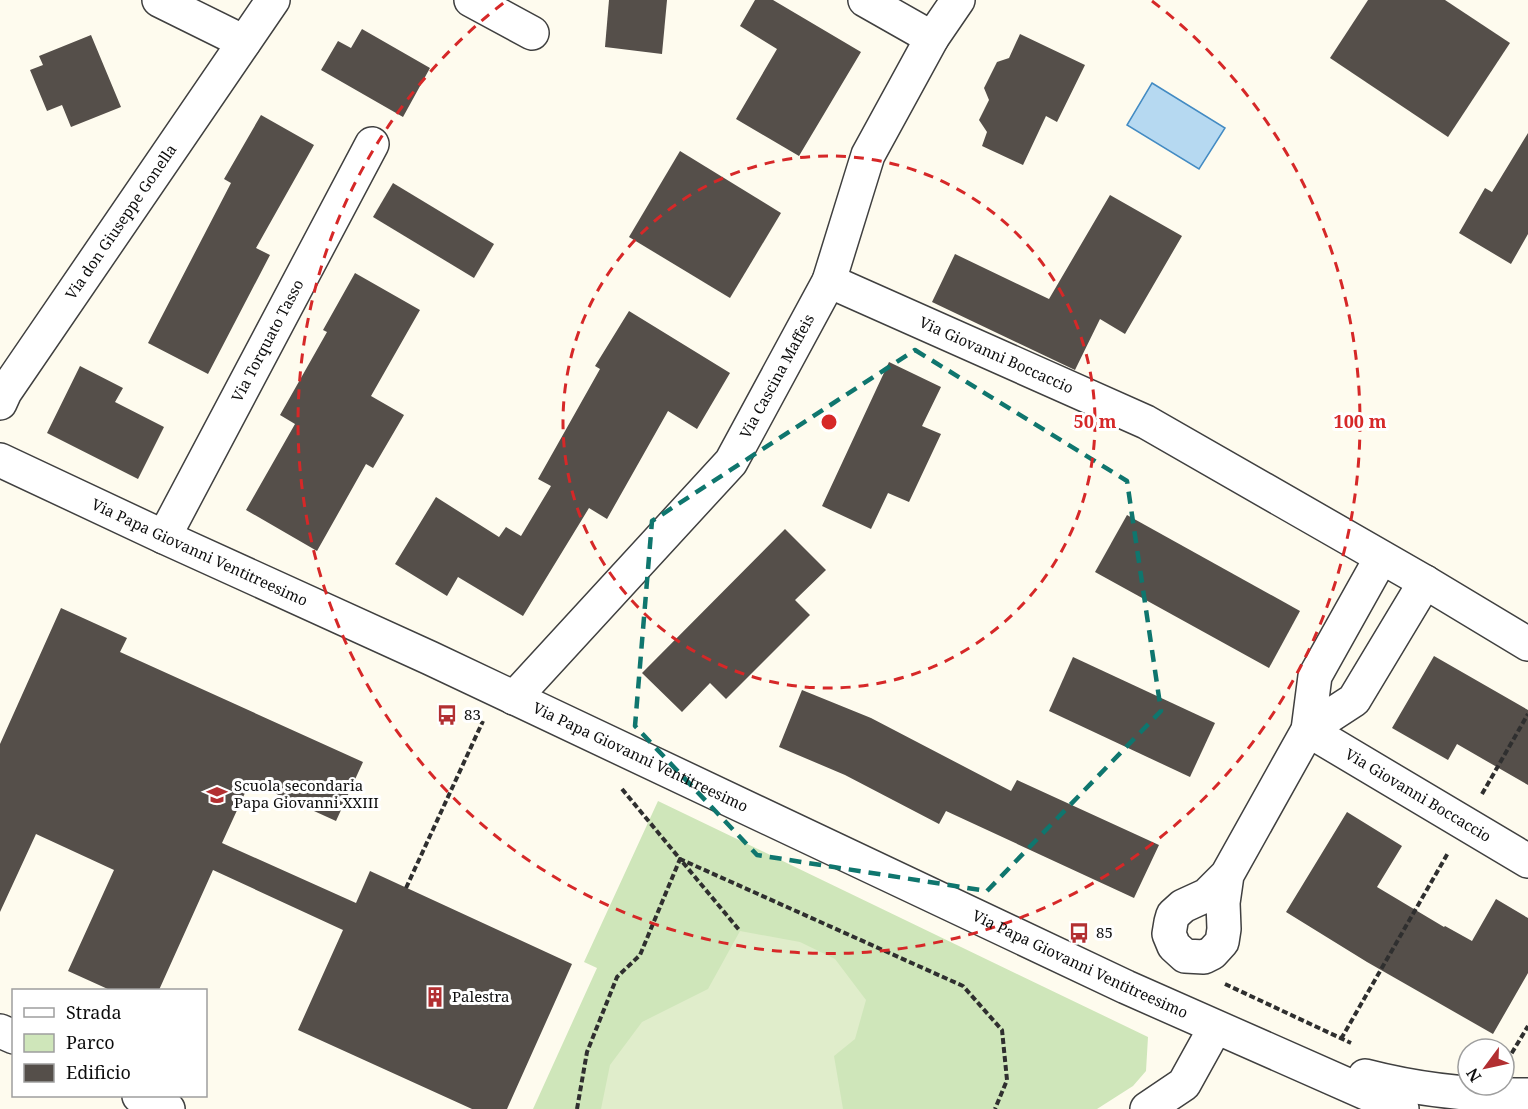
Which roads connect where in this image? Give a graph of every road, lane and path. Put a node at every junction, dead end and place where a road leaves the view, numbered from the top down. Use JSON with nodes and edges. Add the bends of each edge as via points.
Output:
{"nodes":[{"id":1,"x":159,"y":0,"type":"edge"},
{"id":2,"x":273,"y":0,"type":"edge"},
{"id":3,"x":471,"y":0,"type":"edge"},
{"id":4,"x":865,"y":0,"type":"edge"},
{"id":5,"x":958,"y":0,"type":"edge"},
{"id":6,"x":532,"y":33,"type":"dead end"},
{"id":7,"x":932,"y":38,"type":"junction"},
{"id":8,"x":244,"y":42,"type":"junction"},
{"id":9,"x":372,"y":144,"type":"dead end"},
{"id":10,"x":829,"y":281,"type":"junction"},
{"id":11,"x":0,"y":404,"type":"edge"},
{"id":12,"x":0,"y":460,"type":"edge"},
{"id":13,"x":164,"y":537,"type":"junction"},
{"id":14,"x":1381,"y":558,"type":"junction"},
{"id":15,"x":1425,"y":582,"type":"junction"},
{"id":16,"x":1528,"y":644,"type":"edge"},
{"id":17,"x":506,"y":694,"type":"junction"},
{"id":18,"x":1528,"y":714,"type":"edge"},
{"id":19,"x":1308,"y":730,"type":"junction"},
{"id":20,"x":616,"y":782,"type":"dead end"},
{"id":21,"x":1465,"y":823,"type":"junction"},
{"id":22,"x":680,"y":859,"type":"junction"},
{"id":23,"x":1528,"y":861,"type":"edge"},
{"id":24,"x":1227,"y":874,"type":"dead end"},
{"id":25,"x":406,"y":888,"type":"dead end"},
{"id":26,"x":740,"y":931,"type":"dead end"},
{"id":27,"x":1224,"y":984,"type":"dead end"},
{"id":28,"x":1528,"y":1026,"type":"edge"},
{"id":29,"x":1215,"y":1028,"type":"junction"},
{"id":30,"x":1341,"y":1040,"type":"junction"},
{"id":31,"x":1352,"y":1044,"type":"dead end"},
{"id":32,"x":1516,"y":1046,"type":"edge"},
{"id":33,"x":1282,"y":1054,"type":"junction"},
{"id":34,"x":1528,"y":1095,"type":"edge"},
{"id":35,"x":143,"y":1097,"type":"edge"},
{"id":36,"x":168,"y":1109,"type":"edge"},
{"id":37,"x":577,"y":1109,"type":"edge"},
{"id":38,"x":995,"y":1109,"type":"edge"},
{"id":39,"x":1147,"y":1109,"type":"edge"},
{"id":40,"x":1402,"y":1109,"type":"edge"}],
"edges":[{"from":1,"to":8,"type":"street"},
{"from":2,"to":8,"type":"street","name":"Via don Giuseppe Gonella"},
{"from":3,"to":6,"type":"street"},
{"from":4,"to":7,"type":"street"},
{"from":5,"to":7,"type":"street","name":"Via Cascina Maffeis"},
{"from":7,"to":10,"type":"street","name":"Via Cascina Maffeis","via":[[868,155]]},
{"from":8,"to":11,"type":"street","name":"Via don Giuseppe Gonella"},
{"from":9,"to":13,"type":"street","name":"Via Torquato Tasso"},
{"from":10,"to":14,"type":"street","name":"Via Giovanni Boccaccio","via":[[1146,422]]},
{"from":10,"to":17,"type":"street","name":"Via Cascina Maffeis","via":[[731,462]]},
{"from":12,"to":13,"type":"street","name":"Via Papa Giovanni Ventitreesimo"},
{"from":13,"to":17,"type":"street","name":"Via Papa Giovanni Ventitreesimo"},
{"from":14,"to":15,"type":"street","name":"Via Giovanni Boccaccio"},
{"from":14,"to":19,"type":"street","via":[[1315,676]]},
{"from":15,"to":16,"type":"street","name":"Via Giovanni Boccaccio"},
{"from":15,"to":19,"type":"street","via":[[1354,700]]},
{"from":17,"to":25,"type":"path"},
{"from":17,"to":29,"type":"street","name":"Via Papa Giovanni Ventitreesimo"},
{"from":18,"to":21,"type":"path"},
{"from":19,"to":21,"type":"street","name":"Via Giovanni Boccaccio"},
{"from":19,"to":24,"type":"street"},
{"from":20,"to":22,"type":"path"},
{"from":21,"to":23,"type":"street","name":"Via Giovanni Boccaccio"},
{"from":21,"to":30,"type":"path"},
{"from":22,"to":26,"type":"path"},
{"from":22,"to":37,"type":"path","via":[[640,955],[617,977],[587,1052]]},
{"from":22,"to":38,"type":"path","via":[[963,986],[1002,1030],[1007,1080]]},
{"from":27,"to":30,"type":"path"},
{"from":28,"to":32,"type":"path"},
{"from":29,"to":33,"type":"street","name":"Via Papa Giovanni Ventitreesimo"},
{"from":29,"to":39,"type":"street","via":[[1184,1084]]},
{"from":30,"to":31,"type":"path"},
{"from":33,"to":34,"type":"street","name":"Via Papa Giovanni Ventitreesimo","via":[[1406,1086],[1487,1096]]},
{"from":33,"to":40,"type":"street","name":"Via Papa Giovanni Ventitreesimo"},
{"from":35,"to":36,"type":"street"}]}
